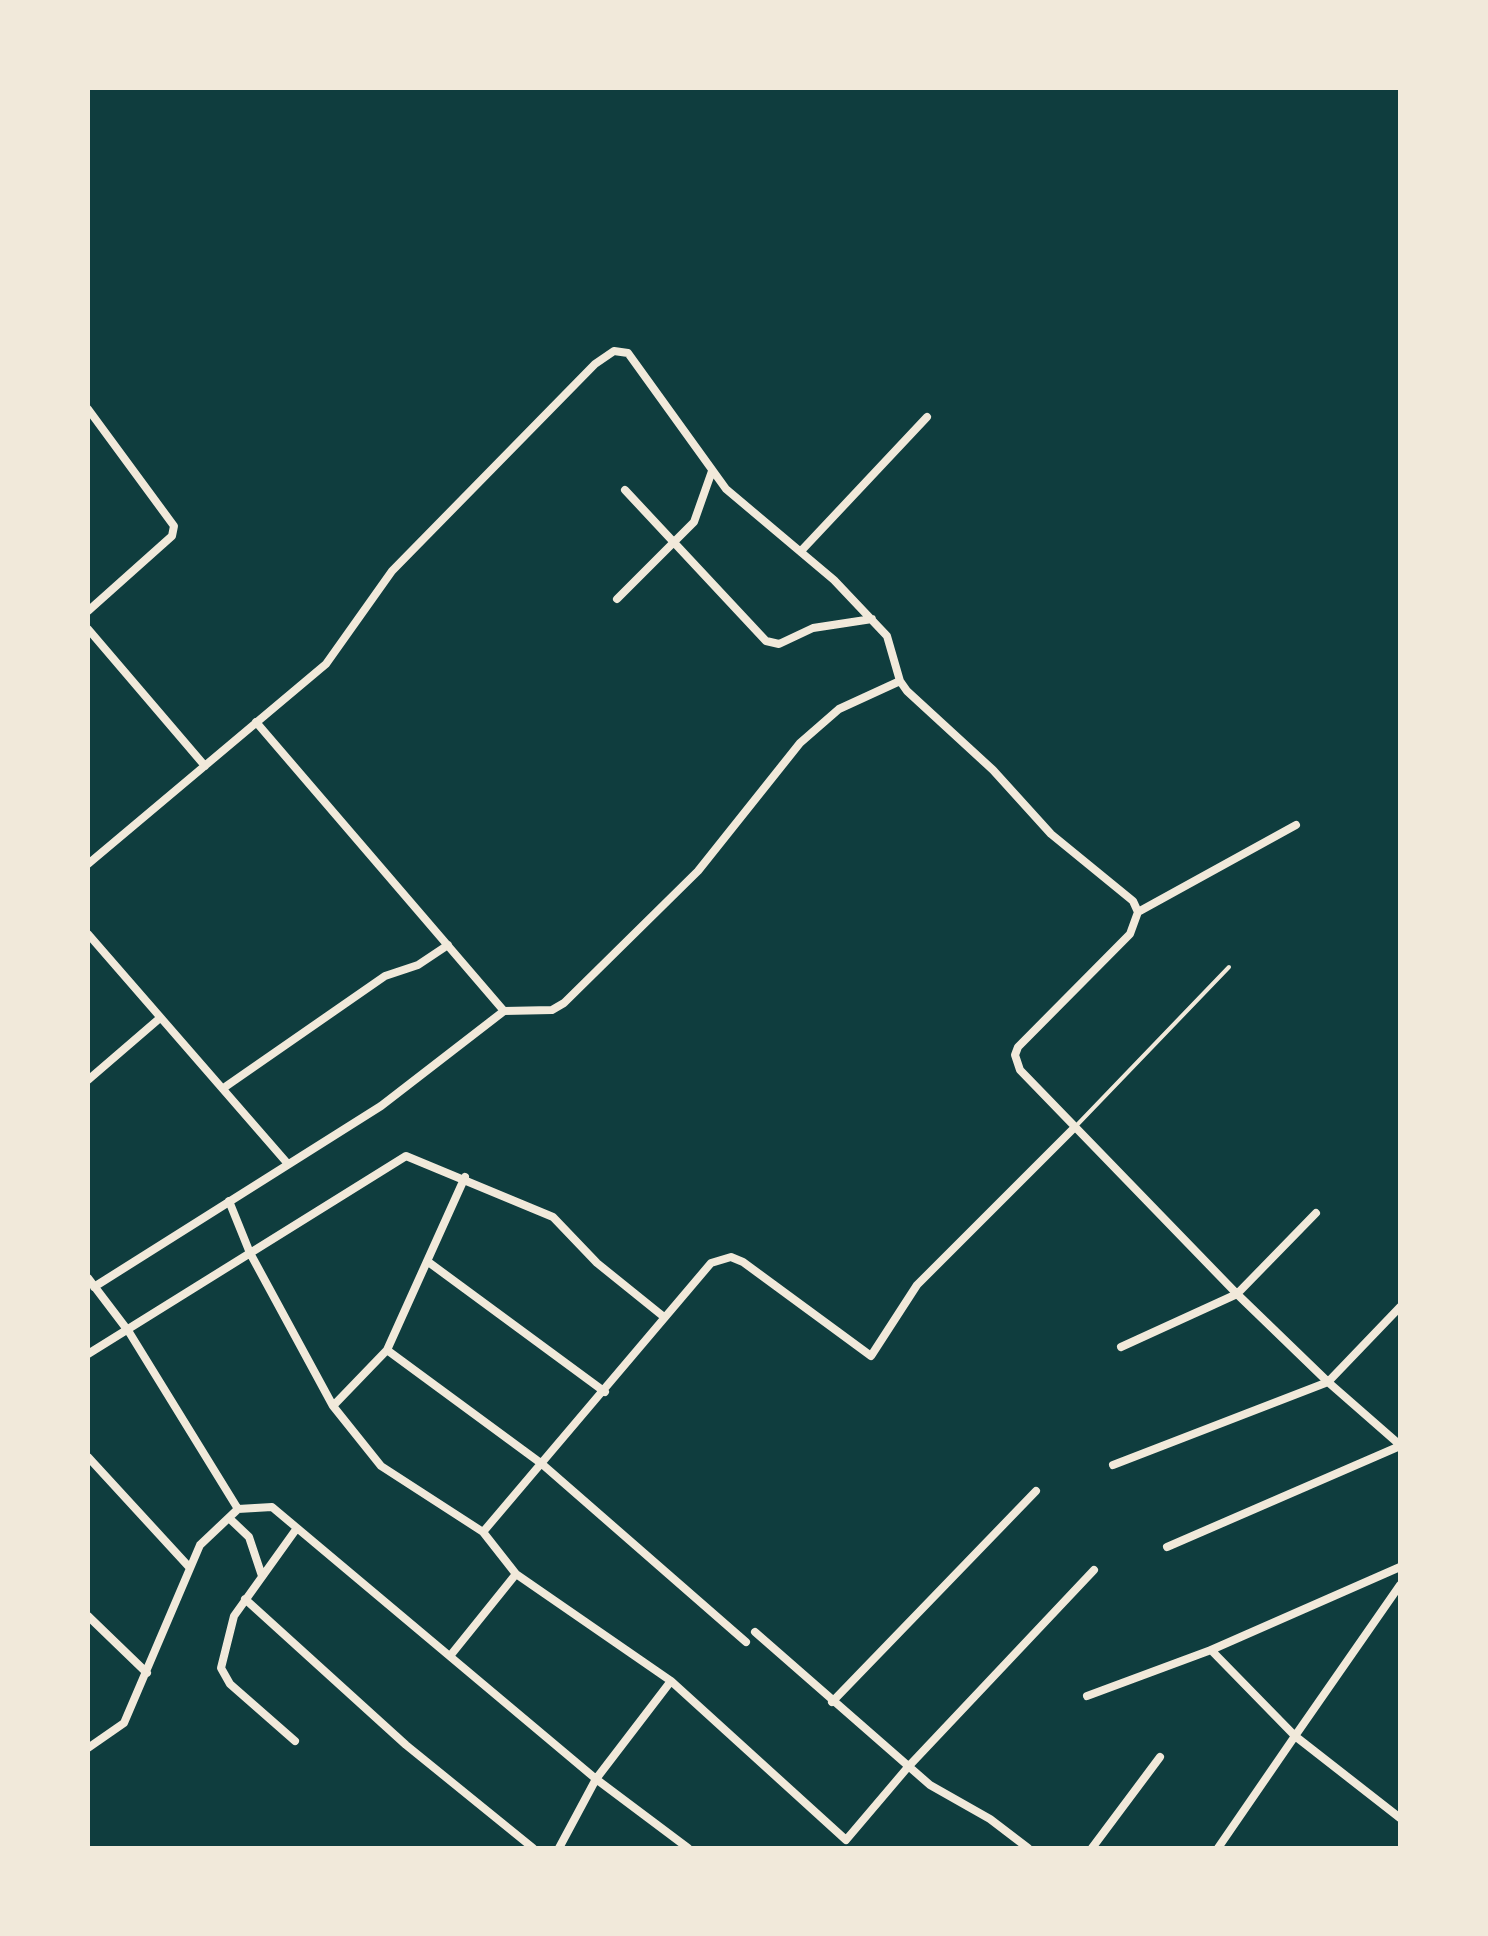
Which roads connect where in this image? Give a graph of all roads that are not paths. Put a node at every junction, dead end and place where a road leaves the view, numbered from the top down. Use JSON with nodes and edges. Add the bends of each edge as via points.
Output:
{"nodes":[{"id":1,"x":88,"y":409,"type":"edge"},
{"id":2,"x":928,"y":417,"type":"dead end"},
{"id":3,"x":712,"y":471,"type":"junction"},
{"id":4,"x":625,"y":490,"type":"dead end"},
{"id":5,"x":674,"y":546,"type":"junction"},
{"id":6,"x":801,"y":551,"type":"junction"},
{"id":7,"x":617,"y":599,"type":"dead end"},
{"id":8,"x":88,"y":610,"type":"edge"},
{"id":9,"x":872,"y":619,"type":"junction"},
{"id":10,"x":88,"y":629,"type":"edge"},
{"id":11,"x":900,"y":681,"type":"junction"},
{"id":12,"x":256,"y":722,"type":"junction"},
{"id":13,"x":206,"y":766,"type":"junction"},
{"id":14,"x":1296,"y":825,"type":"dead end"},
{"id":15,"x":88,"y":864,"type":"edge"},
{"id":16,"x":1138,"y":912,"type":"junction"},
{"id":17,"x":88,"y":934,"type":"edge"},
{"id":18,"x":448,"y":945,"type":"junction"},
{"id":19,"x":1229,"y":968,"type":"dead end"},
{"id":20,"x":504,"y":1011,"type":"junction"},
{"id":21,"x":160,"y":1018,"type":"junction"},
{"id":22,"x":88,"y":1080,"type":"edge"},
{"id":23,"x":225,"y":1087,"type":"junction"},
{"id":24,"x":1074,"y":1128,"type":"junction"},
{"id":25,"x":288,"y":1164,"type":"junction"},
{"id":26,"x":465,"y":1177,"type":"junction"},
{"id":27,"x":229,"y":1202,"type":"junction"},
{"id":28,"x":1316,"y":1213,"type":"dead end"},
{"id":29,"x":250,"y":1253,"type":"junction"},
{"id":30,"x":427,"y":1261,"type":"junction"},
{"id":31,"x":88,"y":1278,"type":"edge"},
{"id":32,"x":94,"y":1287,"type":"junction"},
{"id":33,"x":1237,"y":1294,"type":"junction"},
{"id":34,"x":1400,"y":1307,"type":"edge"},
{"id":35,"x":664,"y":1316,"type":"junction"},
{"id":36,"x":127,"y":1330,"type":"junction"},
{"id":37,"x":1120,"y":1347,"type":"dead end"},
{"id":38,"x":387,"y":1350,"type":"junction"},
{"id":39,"x":88,"y":1354,"type":"edge"},
{"id":40,"x":1328,"y":1382,"type":"junction"},
{"id":41,"x":604,"y":1392,"type":"junction"},
{"id":42,"x":333,"y":1406,"type":"junction"},
{"id":43,"x":1400,"y":1446,"type":"edge"},
{"id":44,"x":88,"y":1457,"type":"edge"},
{"id":45,"x":542,"y":1464,"type":"junction"},
{"id":46,"x":1113,"y":1465,"type":"dead end"},
{"id":47,"x":1036,"y":1491,"type":"dead end"},
{"id":48,"x":238,"y":1510,"type":"junction"},
{"id":49,"x":229,"y":1518,"type":"junction"},
{"id":50,"x":297,"y":1528,"type":"junction"},
{"id":51,"x":483,"y":1532,"type":"junction"},
{"id":52,"x":1167,"y":1547,"type":"dead end"},
{"id":53,"x":1400,"y":1566,"type":"edge"},
{"id":54,"x":190,"y":1568,"type":"junction"},
{"id":55,"x":1094,"y":1570,"type":"dead end"},
{"id":56,"x":516,"y":1574,"type":"junction"},
{"id":57,"x":262,"y":1576,"type":"junction"},
{"id":58,"x":1400,"y":1585,"type":"edge"},
{"id":59,"x":245,"y":1600,"type":"junction"},
{"id":60,"x":88,"y":1616,"type":"edge"},
{"id":61,"x":755,"y":1632,"type":"dead end"},
{"id":62,"x":746,"y":1642,"type":"dead end"},
{"id":63,"x":1211,"y":1650,"type":"junction"},
{"id":64,"x":450,"y":1656,"type":"junction"},
{"id":65,"x":148,"y":1673,"type":"junction"},
{"id":66,"x":671,"y":1681,"type":"junction"},
{"id":67,"x":1087,"y":1696,"type":"dead end"},
{"id":68,"x":832,"y":1702,"type":"junction"},
{"id":69,"x":1295,"y":1736,"type":"junction"},
{"id":70,"x":295,"y":1741,"type":"dead end"},
{"id":71,"x":88,"y":1748,"type":"edge"},
{"id":72,"x":1160,"y":1758,"type":"dead end"},
{"id":73,"x":908,"y":1767,"type":"junction"},
{"id":74,"x":596,"y":1779,"type":"junction"},
{"id":75,"x":1400,"y":1818,"type":"edge"},
{"id":76,"x":846,"y":1840,"type":"junction"},
{"id":77,"x":532,"y":1848,"type":"edge"},
{"id":78,"x":559,"y":1848,"type":"edge"},
{"id":79,"x":688,"y":1848,"type":"edge"},
{"id":80,"x":856,"y":1848,"type":"edge"},
{"id":81,"x":1028,"y":1848,"type":"edge"},
{"id":82,"x":1092,"y":1848,"type":"edge"},
{"id":83,"x":1218,"y":1848,"type":"edge"}],
"edges":[{"from":1,"to":8,"type":"street","via":[[174,526],[172,536]]},
{"from":2,"to":6,"type":"street"},
{"from":3,"to":5,"type":"street","via":[[694,522]]},
{"from":3,"to":6,"type":"street"},
{"from":3,"to":12,"type":"street","via":[[628,353],[614,351],[392,571],[326,664]]},
{"from":4,"to":5,"type":"street"},
{"from":5,"to":7,"type":"street"},
{"from":5,"to":9,"type":"street","via":[[772,643],[813,628]]},
{"from":6,"to":9,"type":"street"},
{"from":9,"to":11,"type":"street","via":[[892,644]]},
{"from":10,"to":13,"type":"street"},
{"from":11,"to":16,"type":"street"},
{"from":11,"to":20,"type":"street","via":[[839,708],[800,742],[698,871],[564,1003],[552,1010]]},
{"from":12,"to":13,"type":"street"},
{"from":12,"to":18,"type":"street"},
{"from":13,"to":15,"type":"street"},
{"from":14,"to":16,"type":"street"},
{"from":16,"to":24,"type":"street","via":[[1130,934],[1015,1054],[1020,1070]]},
{"from":17,"to":21,"type":"street"},
{"from":18,"to":20,"type":"street"},
{"from":18,"to":23,"type":"street","via":[[385,976]]},
{"from":19,"to":24,"type":"lane"},
{"from":20,"to":25,"type":"street","via":[[381,1106]]},
{"from":21,"to":22,"type":"street"},
{"from":21,"to":23,"type":"street"},
{"from":23,"to":25,"type":"street"},
{"from":24,"to":33,"type":"street"},
{"from":24,"to":35,"type":"street","via":[[916,1285],[871,1356],[731,1258],[711,1263]]},
{"from":25,"to":27,"type":"street"},
{"from":26,"to":29,"type":"street","via":[[406,1156]]},
{"from":26,"to":30,"type":"street"},
{"from":26,"to":35,"type":"street","via":[[553,1217],[597,1264]]},
{"from":27,"to":29,"type":"street"},
{"from":27,"to":32,"type":"street"},
{"from":28,"to":33,"type":"street"},
{"from":29,"to":36,"type":"street"},
{"from":29,"to":42,"type":"street"},
{"from":30,"to":38,"type":"street"},
{"from":30,"to":41,"type":"street"},
{"from":31,"to":32,"type":"street"},
{"from":32,"to":36,"type":"street"},
{"from":33,"to":37,"type":"street"},
{"from":33,"to":40,"type":"street"},
{"from":34,"to":40,"type":"street"},
{"from":35,"to":41,"type":"street"},
{"from":36,"to":39,"type":"street"},
{"from":36,"to":48,"type":"street"},
{"from":38,"to":42,"type":"street"},
{"from":38,"to":45,"type":"street"},
{"from":40,"to":43,"type":"street"},
{"from":40,"to":46,"type":"street"},
{"from":41,"to":45,"type":"street"},
{"from":42,"to":51,"type":"street","via":[[381,1466]]},
{"from":43,"to":52,"type":"street"},
{"from":44,"to":54,"type":"street"},
{"from":45,"to":51,"type":"street"},
{"from":45,"to":62,"type":"street"},
{"from":47,"to":68,"type":"street"},
{"from":48,"to":49,"type":"street"},
{"from":48,"to":50,"type":"street","via":[[272,1507]]},
{"from":49,"to":54,"type":"street","via":[[200,1545]]},
{"from":49,"to":57,"type":"street","via":[[249,1536]]},
{"from":50,"to":57,"type":"street"},
{"from":50,"to":64,"type":"street"},
{"from":51,"to":56,"type":"street"},
{"from":53,"to":63,"type":"street"},
{"from":54,"to":65,"type":"street"},
{"from":55,"to":73,"type":"street"},
{"from":56,"to":64,"type":"street"},
{"from":56,"to":66,"type":"street"},
{"from":57,"to":59,"type":"street"},
{"from":58,"to":69,"type":"street"},
{"from":59,"to":70,"type":"street","via":[[228,1628],[221,1668],[230,1684]]},
{"from":59,"to":77,"type":"street"},
{"from":60,"to":65,"type":"street"},
{"from":61,"to":68,"type":"street"},
{"from":63,"to":67,"type":"street"},
{"from":63,"to":69,"type":"street"},
{"from":64,"to":74,"type":"street"},
{"from":65,"to":71,"type":"street","via":[[124,1723]]},
{"from":66,"to":74,"type":"street"},
{"from":66,"to":76,"type":"street"},
{"from":68,"to":73,"type":"street"},
{"from":69,"to":75,"type":"street"},
{"from":69,"to":83,"type":"street"},
{"from":72,"to":82,"type":"street"},
{"from":73,"to":76,"type":"street"},
{"from":73,"to":81,"type":"street"},
{"from":74,"to":78,"type":"street"},
{"from":74,"to":79,"type":"street"},
{"from":76,"to":80,"type":"street"}]}
